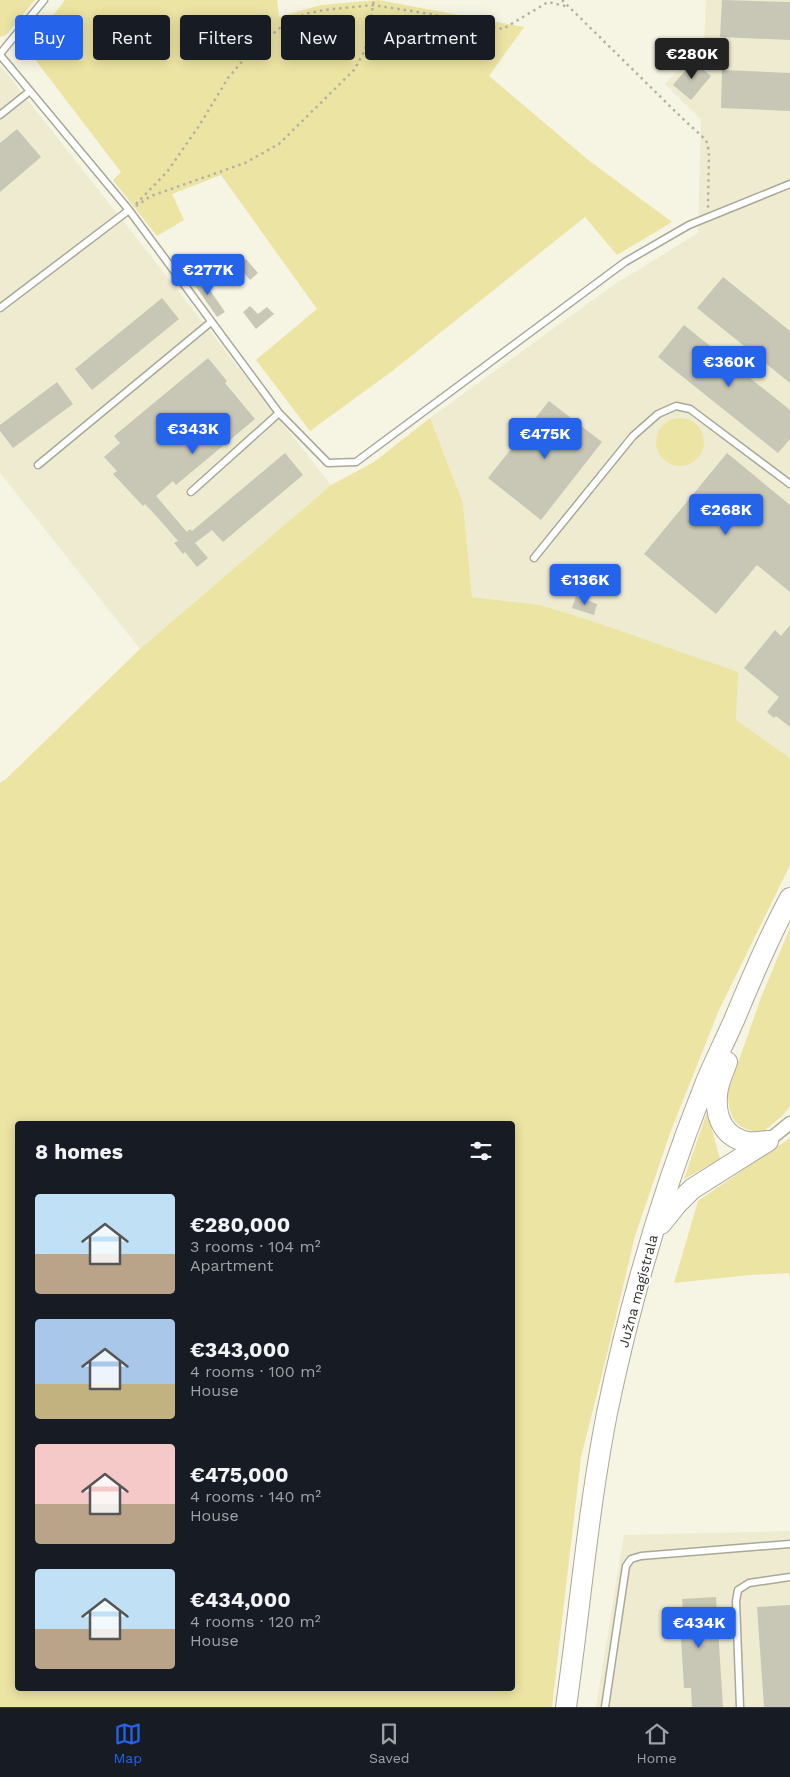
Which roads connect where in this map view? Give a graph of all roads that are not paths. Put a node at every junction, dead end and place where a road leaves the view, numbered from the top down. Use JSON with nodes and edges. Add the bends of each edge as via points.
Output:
{"nodes":[{"id":1,"x":44,"y":0,"type":"edge"},
{"id":2,"x":0,"y":55,"type":"edge"},
{"id":3,"x":30,"y":91,"type":"junction"},
{"id":4,"x":0,"y":116,"type":"edge"},
{"id":5,"x":790,"y":184,"type":"edge"},
{"id":6,"x":129,"y":210,"type":"junction"},
{"id":7,"x":0,"y":308,"type":"edge"},
{"id":8,"x":211,"y":322,"type":"junction"},
{"id":9,"x":280,"y":412,"type":"junction"},
{"id":10,"x":38,"y":465,"type":"dead end"},
{"id":11,"x":789,"y":480,"type":"edge"},
{"id":12,"x":192,"y":492,"type":"dead end"},
{"id":13,"x":534,"y":558,"type":"dead end"},
{"id":14,"x":790,"y":898,"type":"edge"},
{"id":15,"x":735,"y":1018,"type":"junction"},
{"id":16,"x":790,"y":1123,"type":"edge"},
{"id":17,"x":768,"y":1141,"type":"junction"},
{"id":18,"x":653,"y":1236,"type":"junction"},
{"id":19,"x":790,"y":1544,"type":"edge"},
{"id":20,"x":790,"y":1577,"type":"edge"},
{"id":21,"x":566,"y":1707,"type":"edge"},
{"id":22,"x":605,"y":1707,"type":"edge"},
{"id":23,"x":740,"y":1707,"type":"edge"}],
"edges":[{"from":1,"to":2,"type":"lane"},
{"from":2,"to":3,"type":"lane"},
{"from":3,"to":4,"type":"lane"},
{"from":3,"to":6,"type":"lane"},
{"from":5,"to":9,"type":"lane","via":[[689,225],[625,262],[356,462],[328,463]]},
{"from":6,"to":7,"type":"lane"},
{"from":6,"to":8,"type":"lane"},
{"from":8,"to":9,"type":"lane"},
{"from":8,"to":10,"type":"lane"},
{"from":9,"to":12,"type":"lane"},
{"from":11,"to":13,"type":"lane","via":[[690,409],[676,406],[658,414],[633,436]]},
{"from":14,"to":15,"type":"main road","name":"Južna magistrala"},
{"from":15,"to":17,"type":"main road","via":[[732,1047],[716,1094],[717,1111],[726,1132],[735,1138],[749,1142]]},
{"from":15,"to":18,"type":"main road","name":"Južna magistrala","via":[[704,1086]]},
{"from":16,"to":17,"type":"street"},
{"from":17,"to":18,"type":"main road","via":[[692,1189]]},
{"from":18,"to":21,"type":"main road","name":"Južna magistrala","via":[[624,1337],[607,1414],[586,1540]]},
{"from":19,"to":22,"type":"lane","via":[[631,1558],[626,1566]]},
{"from":20,"to":23,"type":"lane","via":[[749,1583],[738,1590]]}]}
